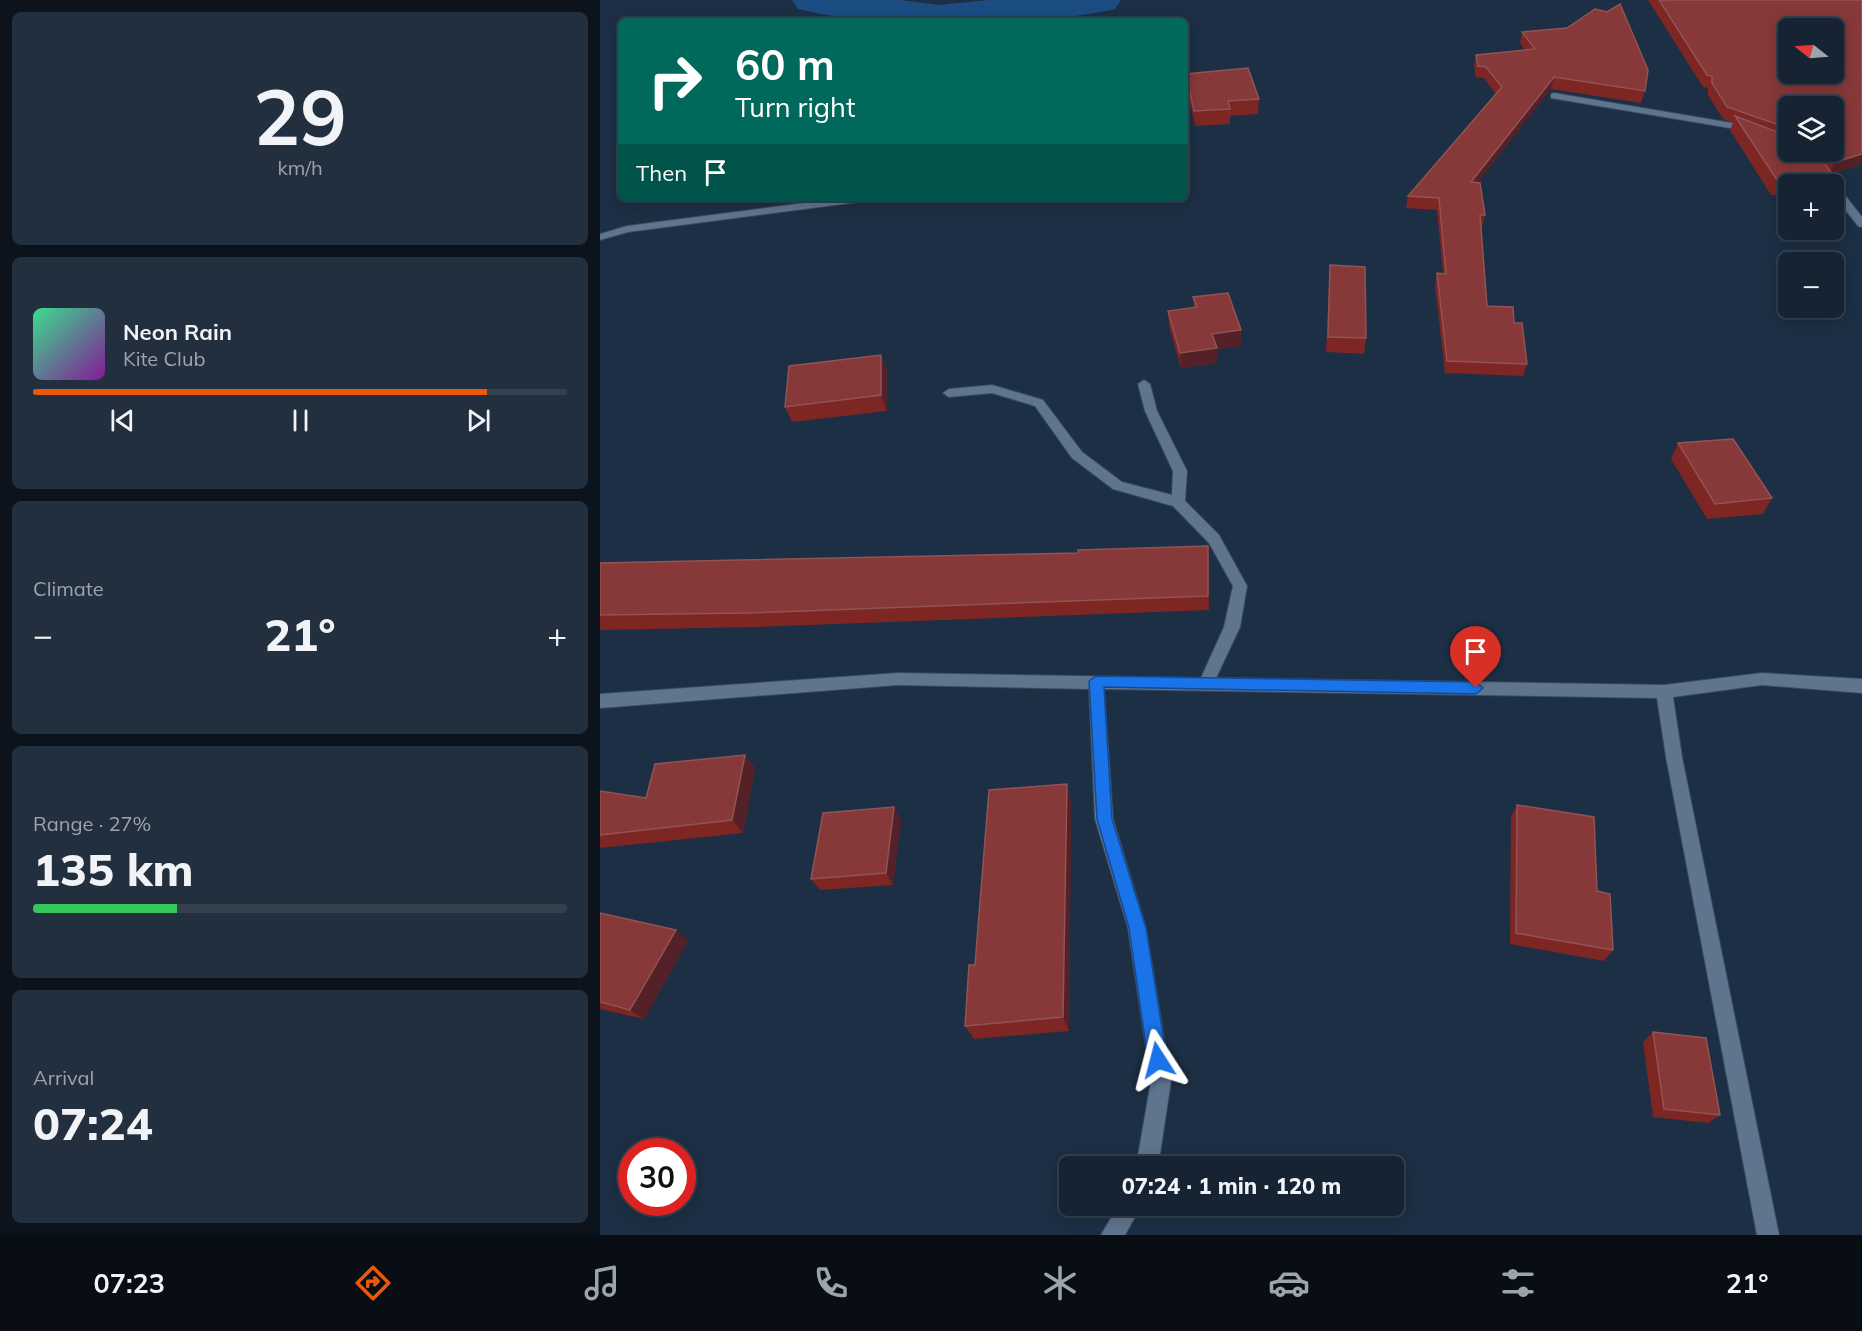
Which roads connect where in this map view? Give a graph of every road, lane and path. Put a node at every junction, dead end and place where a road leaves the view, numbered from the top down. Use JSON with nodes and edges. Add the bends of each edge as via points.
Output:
{"nodes":[{"id":1,"x":1554,"y":96,"type":"edge"},
{"id":2,"x":1778,"y":144,"type":"edge"},
{"id":3,"x":843,"y":201,"type":"edge"},
{"id":4,"x":1844,"y":201,"type":"edge"},
{"id":5,"x":1862,"y":224,"type":"edge"},
{"id":6,"x":600,"y":237,"type":"edge"},
{"id":7,"x":1144,"y":384,"type":"dead end"},
{"id":8,"x":949,"y":393,"type":"dead end"},
{"id":9,"x":1178,"y":502,"type":"junction"},
{"id":10,"x":1096,"y":681,"type":"junction"},
{"id":11,"x":1206,"y":683,"type":"junction"},
{"id":12,"x":1862,"y":686,"type":"edge"},
{"id":13,"x":1664,"y":692,"type":"junction"},
{"id":14,"x":600,"y":701,"type":"edge"},
{"id":15,"x":1149,"y":1156,"type":"edge"},
{"id":16,"x":1124,"y":1216,"type":"edge"},
{"id":17,"x":1112,"y":1235,"type":"edge"},
{"id":18,"x":1768,"y":1235,"type":"edge"}],
"edges":[{"from":1,"to":2,"type":"street","via":[[1732,126]]},
{"from":3,"to":6,"type":"street","via":[[627,229]]},
{"from":4,"to":5,"type":"street"},
{"from":7,"to":9,"type":"street","via":[[1151,411],[1179,471]]},
{"from":8,"to":9,"type":"street","via":[[992,389],[1039,403],[1077,455],[1118,486]]},
{"from":9,"to":11,"type":"street","via":[[1214,539],[1240,586],[1232,627]]},
{"from":10,"to":11,"type":"street"},
{"from":10,"to":14,"type":"street","via":[[898,679]]},
{"from":10,"to":15,"type":"street","via":[[1104,819],[1137,928],[1161,1082]]},
{"from":11,"to":13,"type":"street"},
{"from":12,"to":13,"type":"street","via":[[1762,679]]},
{"from":13,"to":18,"type":"street"},
{"from":16,"to":17,"type":"street"}]}
